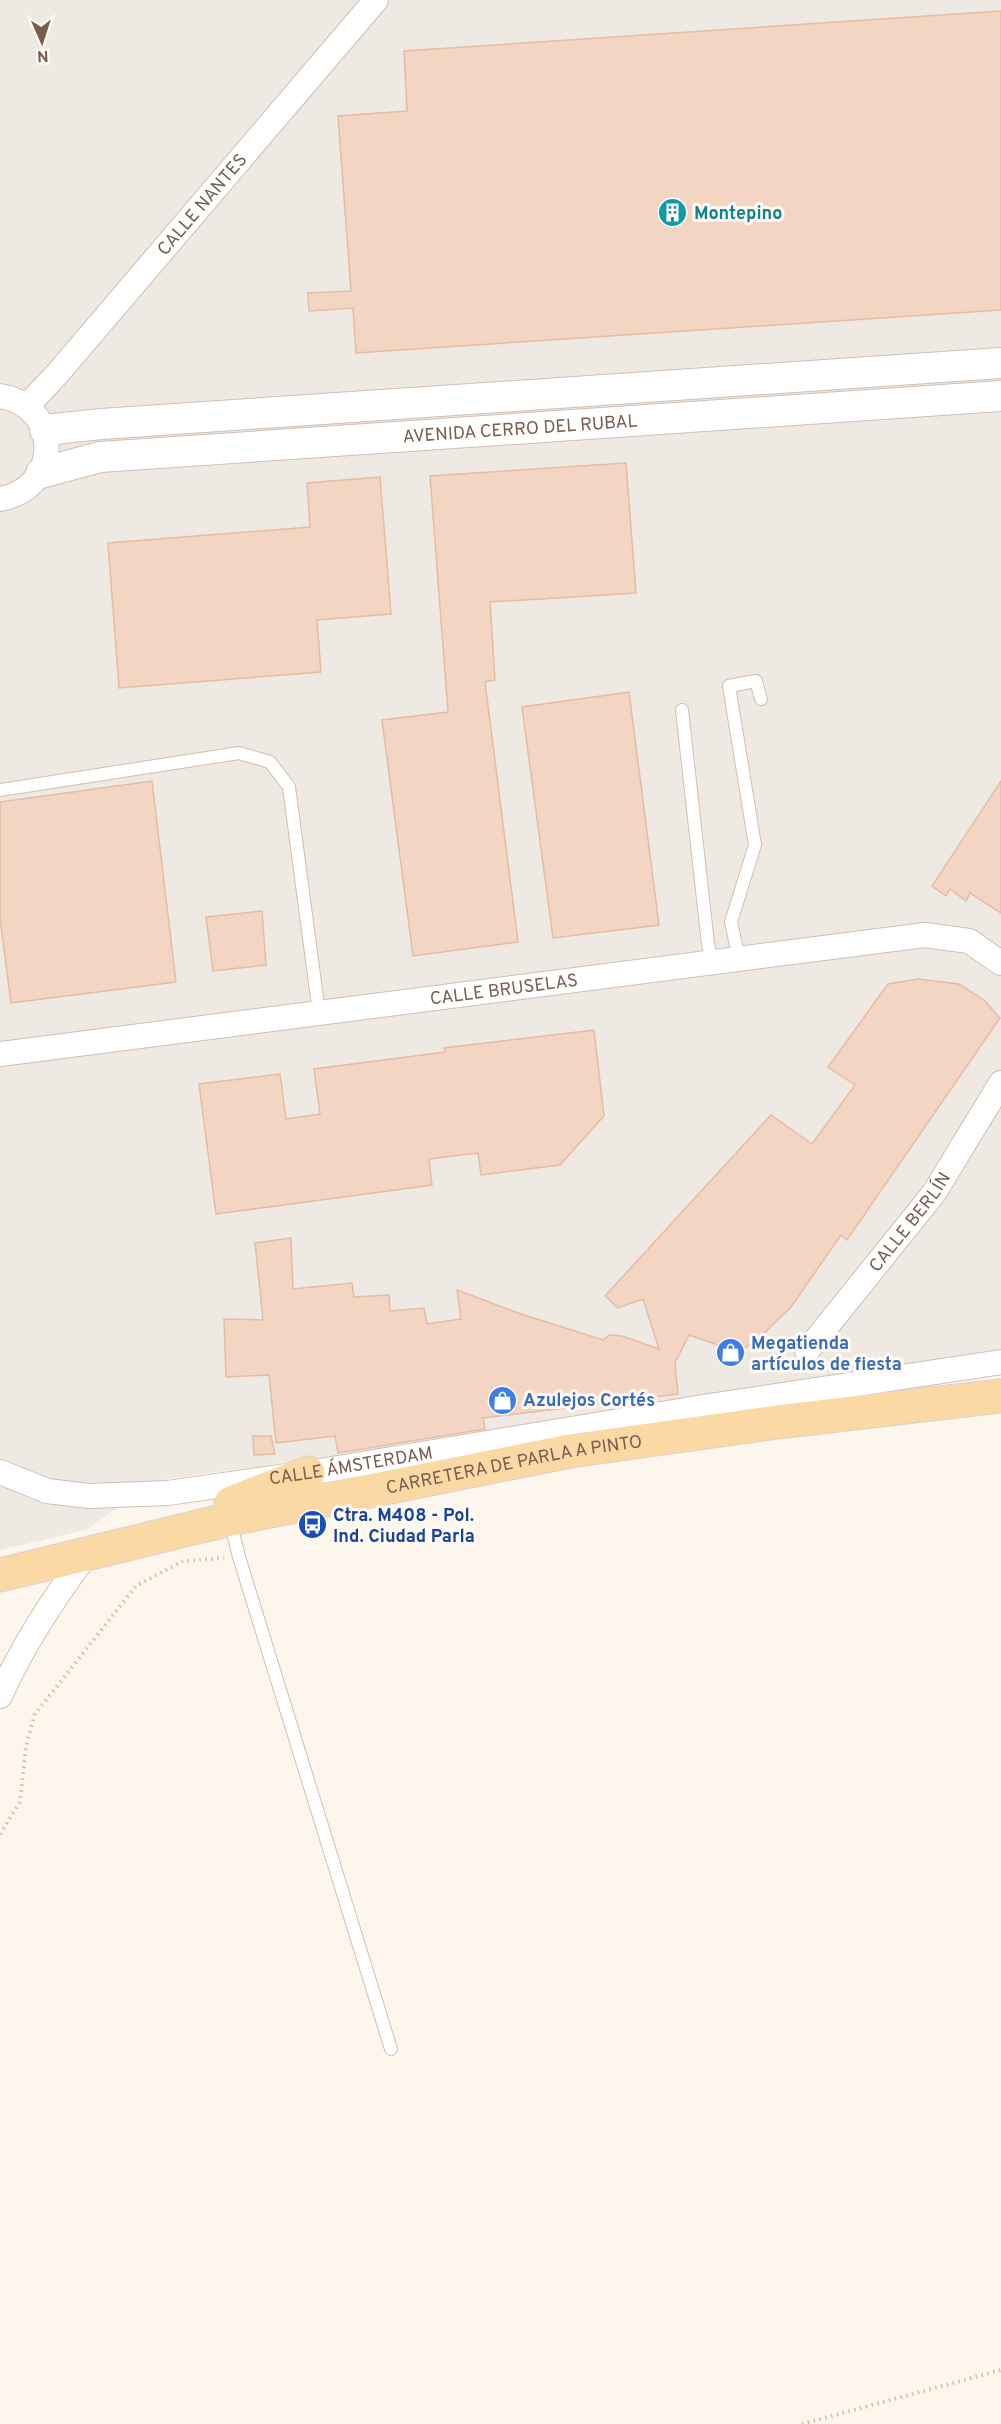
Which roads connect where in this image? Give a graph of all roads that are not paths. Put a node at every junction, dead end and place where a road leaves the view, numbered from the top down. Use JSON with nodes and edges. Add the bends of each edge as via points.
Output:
{"nodes":[{"id":1,"x":376,"y":0,"type":"edge"},
{"id":2,"x":1001,"y":363,"type":"edge"},
{"id":3,"x":0,"y":396,"type":"edge"},
{"id":4,"x":1001,"y":396,"type":"edge"},
{"id":5,"x":27,"y":406,"type":"junction"},
{"id":6,"x":45,"y":430,"type":"junction"},
{"id":7,"x":41,"y":473,"type":"junction"},
{"id":8,"x":0,"y":498,"type":"edge"},
{"id":9,"x":761,"y":699,"type":"dead end"},
{"id":10,"x":682,"y":710,"type":"dead end"},
{"id":11,"x":0,"y":790,"type":"edge"},
{"id":12,"x":739,"y":959,"type":"junction"},
{"id":13,"x":712,"y":962,"type":"junction"},
{"id":14,"x":1001,"y":963,"type":"edge"},
{"id":15,"x":319,"y":1013,"type":"junction"},
{"id":16,"x":0,"y":1054,"type":"edge"},
{"id":17,"x":1001,"y":1083,"type":"edge"},
{"id":18,"x":807,"y":1351,"type":"dead end"},
{"id":19,"x":994,"y":1361,"type":"edge"},
{"id":20,"x":1001,"y":1396,"type":"edge"},
{"id":21,"x":0,"y":1472,"type":"edge"},
{"id":22,"x":308,"y":1473,"type":"junction"},
{"id":23,"x":230,"y":1519,"type":"junction"},
{"id":24,"x":101,"y":1551,"type":"junction"},
{"id":25,"x":0,"y":1575,"type":"edge"},
{"id":26,"x":0,"y":1696,"type":"edge"},
{"id":27,"x":391,"y":2049,"type":"dead end"}],
"edges":[{"from":1,"to":5,"type":"street","name":"CALLE NANTES"},
{"from":2,"to":6,"type":"street","name":"AVENIDA CERRO DEL RUBAL"},
{"from":3,"to":5,"type":"street"},
{"from":4,"to":7,"type":"street","name":"AVENIDA CERRO DEL RUBAL","via":[[100,457]]},
{"from":5,"to":6,"type":"street"},
{"from":6,"to":7,"type":"street","via":[[47,452]]},
{"from":7,"to":8,"type":"street","via":[[29,487],[14,496]]},
{"from":9,"to":12,"type":"lane","via":[[756,681],[729,686],[755,845],[731,922]]},
{"from":10,"to":13,"type":"lane"},
{"from":11,"to":15,"type":"lane","via":[[239,753],[270,762],[289,787]]},
{"from":12,"to":13,"type":"street","name":"CALLE BRUSELAS"},
{"from":12,"to":14,"type":"street","name":"CALLE BRUSELAS","via":[[925,935],[969,941]]},
{"from":13,"to":15,"type":"street","name":"CALLE BRUSELAS"},
{"from":15,"to":16,"type":"street","name":"CALLE BRUSELAS"},
{"from":17,"to":18,"type":"street","name":"CALLE BERLÍN","via":[[934,1193]]},
{"from":19,"to":22,"type":"street","name":"CALLE ÁMSTERDAM"},
{"from":20,"to":23,"type":"main road","name":"CARRETERA DE PARLA A PINTO","via":[[570,1451]]},
{"from":21,"to":22,"type":"street","name":"CALLE ÁMSTERDAM","via":[[47,1491],[89,1496],[168,1493]]},
{"from":22,"to":24,"type":"main road"},
{"from":23,"to":24,"type":"main road","name":"CARRETERA DE PARLA A PINTO"},
{"from":23,"to":27,"type":"lane"},
{"from":24,"to":25,"type":"main road","name":"CARRETERA DE PARLA A PINTO"},
{"from":24,"to":26,"type":"street","via":[[53,1599]]}]}
